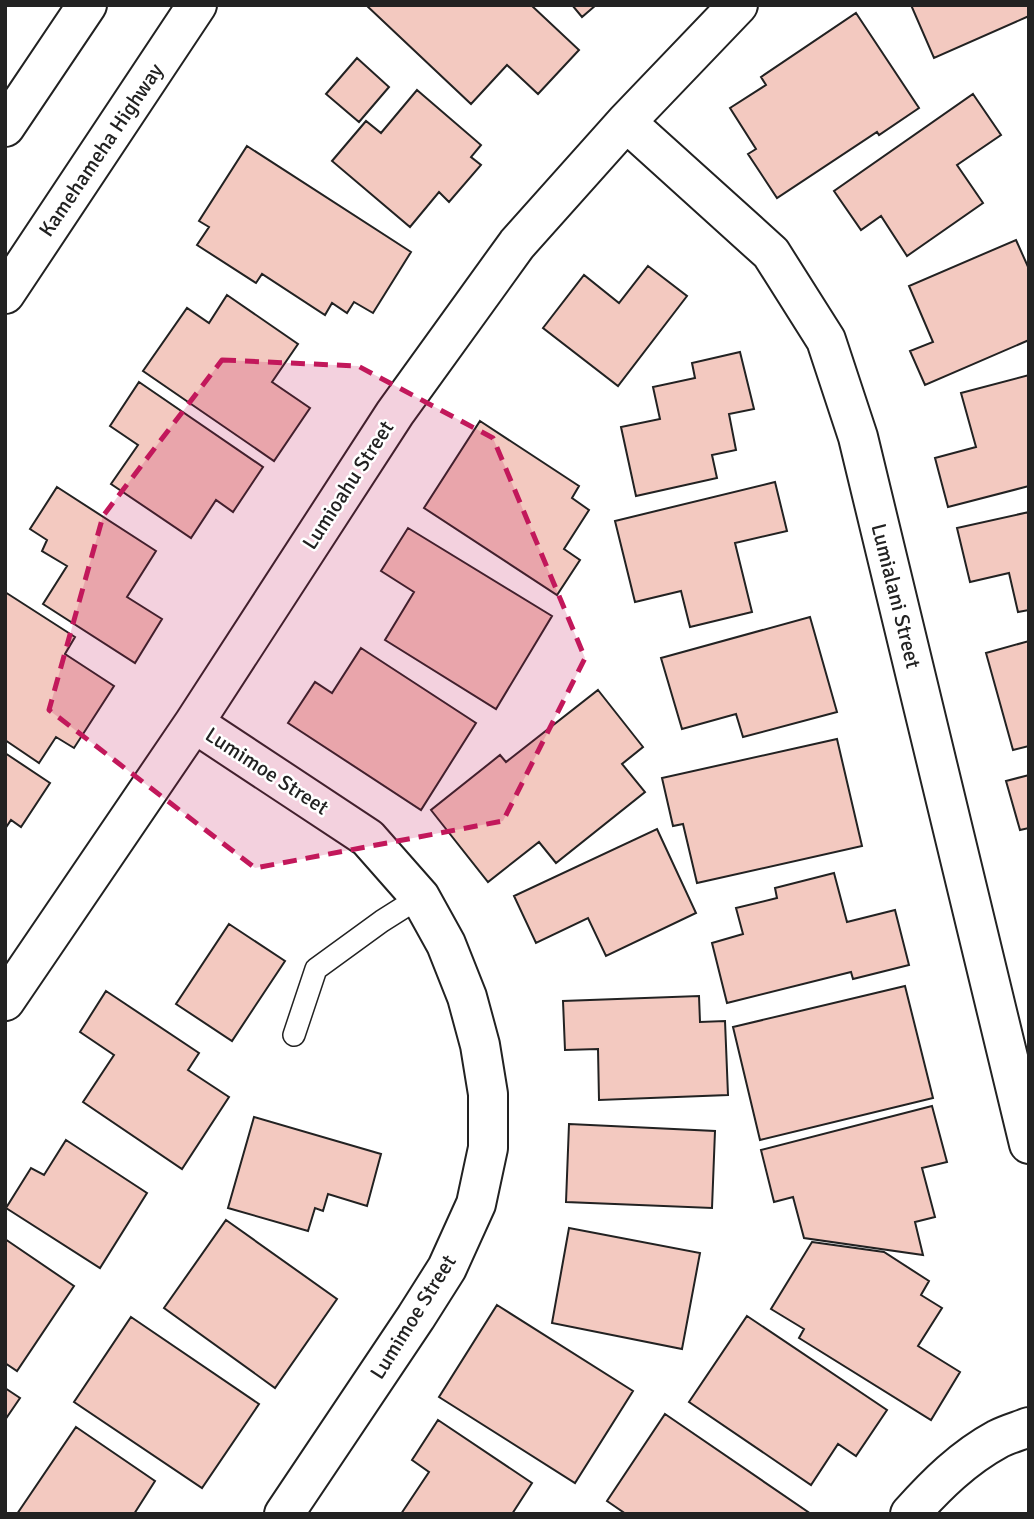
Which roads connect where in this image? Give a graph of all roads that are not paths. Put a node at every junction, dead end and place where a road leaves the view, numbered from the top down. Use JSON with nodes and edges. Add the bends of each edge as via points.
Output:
{"nodes":[{"id":1,"x":87,"y":5,"type":"edge"},
{"id":2,"x":197,"y":5,"type":"edge"},
{"id":3,"x":738,"y":5,"type":"edge"},
{"id":4,"x":626,"y":122,"type":"junction"},
{"id":5,"x":5,"y":127,"type":"edge"},
{"id":6,"x":5,"y":294,"type":"edge"},
{"id":7,"x":194,"y":723,"type":"junction"},
{"id":8,"x":420,"y":897,"type":"junction"},
{"id":9,"x":5,"y":1001,"type":"edge"},
{"id":10,"x":294,"y":1035,"type":"dead end"},
{"id":11,"x":1029,"y":1144,"type":"edge"},
{"id":12,"x":1029,"y":1427,"type":"edge"},
{"id":13,"x":284,"y":1514,"type":"edge"},
{"id":14,"x":910,"y":1514,"type":"edge"}],
"edges":[{"from":1,"to":5,"type":"street"},
{"from":2,"to":6,"type":"street","name":"Kamehameha Highway"},
{"from":3,"to":4,"type":"street","name":"Lumioahu Street"},
{"from":4,"to":7,"type":"street","name":"Lumioahu Street","via":[[517,244],[403,402]]},
{"from":4,"to":11,"type":"street","name":"Lumialani Street","via":[[771,253],[825,340],[858,437]]},
{"from":7,"to":8,"type":"street","name":"Lumimoe Street","via":[[368,838]]},
{"from":7,"to":9,"type":"street","name":"Lumioahu Street"},
{"from":8,"to":10,"type":"lane","via":[[316,969]]},
{"from":8,"to":13,"type":"street","name":"Lumimoe Street","via":[[446,944],[480,1045],[488,1094],[488,1148],[477,1204],[441,1278]]},
{"from":12,"to":14,"type":"street","via":[[964,1461]]}]}
